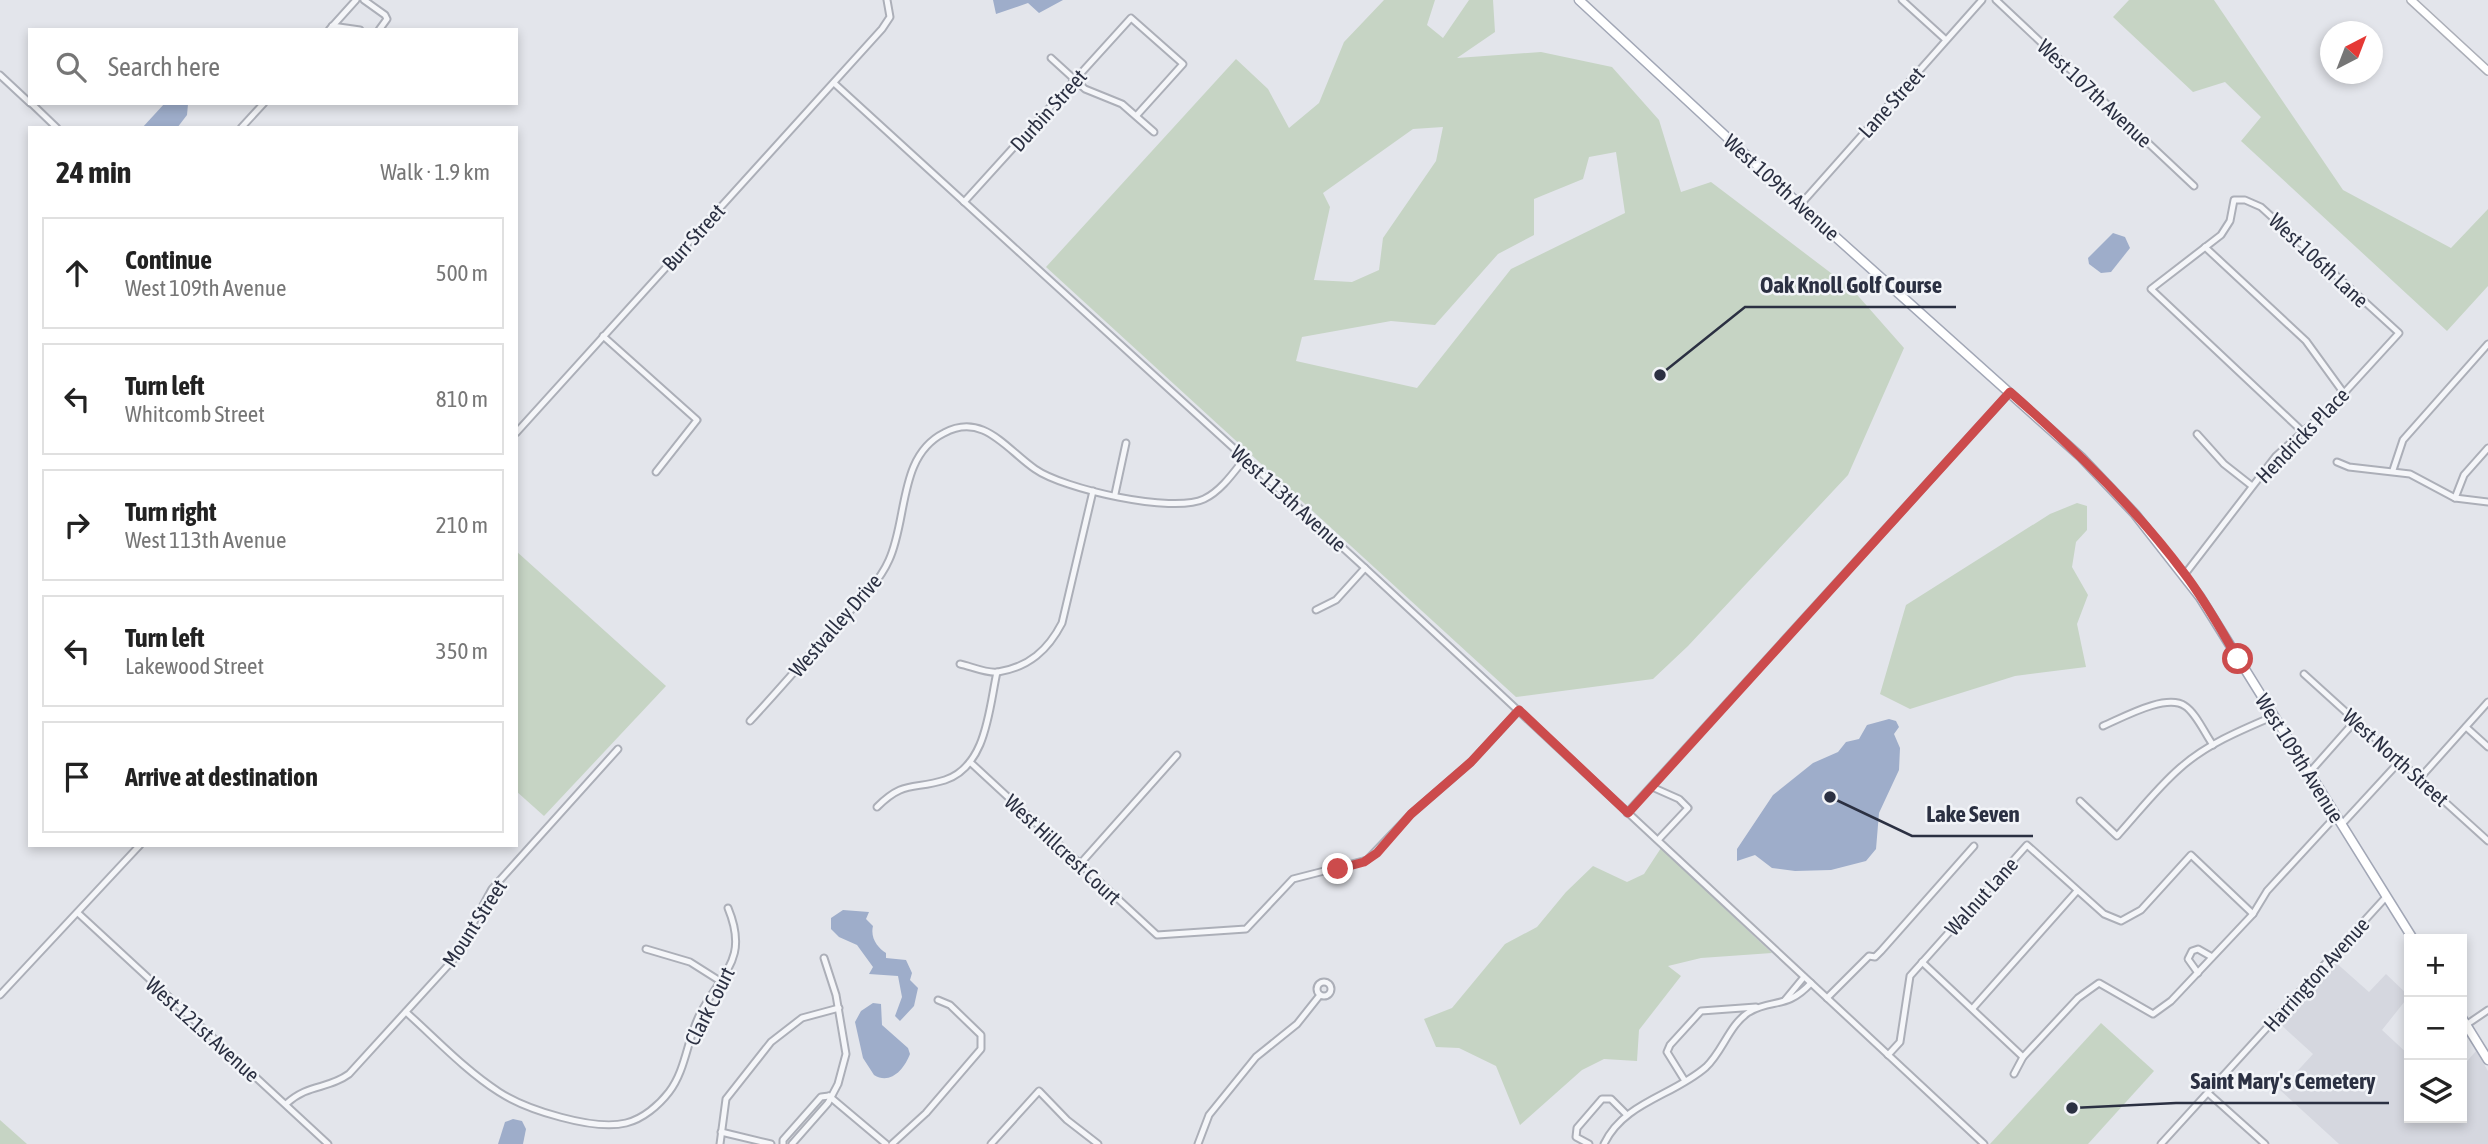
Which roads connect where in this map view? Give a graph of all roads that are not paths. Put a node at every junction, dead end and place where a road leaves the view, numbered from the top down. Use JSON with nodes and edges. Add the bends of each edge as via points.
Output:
{"nodes":[{"id":1,"x":356,"y":0,"type":"edge"},
{"id":2,"x":364,"y":0,"type":"edge"},
{"id":3,"x":887,"y":0,"type":"edge"},
{"id":4,"x":1579,"y":0,"type":"edge"},
{"id":5,"x":1902,"y":0,"type":"edge"},
{"id":6,"x":1982,"y":0,"type":"edge"},
{"id":7,"x":1996,"y":0,"type":"edge"},
{"id":8,"x":2411,"y":0,"type":"edge"},
{"id":9,"x":330,"y":28,"type":"edge"},
{"id":10,"x":380,"y":28,"type":"edge"},
{"id":11,"x":1946,"y":40,"type":"junction"},
{"id":12,"x":1051,"y":58,"type":"dead end"},
{"id":13,"x":2488,"y":71,"type":"edge"},
{"id":14,"x":0,"y":75,"type":"edge"},
{"id":15,"x":1075,"y":80,"type":"junction"},
{"id":16,"x":834,"y":83,"type":"junction"},
{"id":17,"x":28,"y":101,"type":"edge"},
{"id":18,"x":32,"y":105,"type":"edge"},
{"id":19,"x":262,"y":105,"type":"edge"},
{"id":20,"x":1138,"y":115,"type":"junction"},
{"id":21,"x":55,"y":126,"type":"edge"},
{"id":22,"x":244,"y":126,"type":"edge"},
{"id":23,"x":1154,"y":132,"type":"dead end"},
{"id":24,"x":2194,"y":186,"type":"dead end"},
{"id":25,"x":964,"y":202,"type":"junction"},
{"id":26,"x":1800,"y":205,"type":"junction"},
{"id":27,"x":2205,"y":247,"type":"junction"},
{"id":28,"x":2399,"y":333,"type":"joint"},
{"id":29,"x":603,"y":336,"type":"junction"},
{"id":30,"x":2488,"y":344,"type":"edge"},
{"id":31,"x":2010,"y":392,"type":"junction"},
{"id":32,"x":2343,"y":392,"type":"junction"},
{"id":33,"x":518,"y":431,"type":"edge"},
{"id":34,"x":2303,"y":432,"type":"junction"},
{"id":35,"x":2197,"y":434,"type":"dead end"},
{"id":36,"x":1126,"y":443,"type":"dead end"},
{"id":37,"x":2488,"y":448,"type":"edge"},
{"id":38,"x":1245,"y":458,"type":"junction"},
{"id":39,"x":2337,"y":462,"type":"dead end"},
{"id":40,"x":2393,"y":470,"type":"junction"},
{"id":41,"x":656,"y":472,"type":"dead end"},
{"id":42,"x":2252,"y":486,"type":"junction"},
{"id":43,"x":1093,"y":491,"type":"junction"},
{"id":44,"x":1115,"y":494,"type":"junction"},
{"id":45,"x":2455,"y":498,"type":"junction"},
{"id":46,"x":2488,"y":502,"type":"edge"},
{"id":47,"x":1365,"y":568,"type":"junction"},
{"id":48,"x":2185,"y":574,"type":"junction"},
{"id":49,"x":1316,"y":610,"type":"dead end"},
{"id":50,"x":960,"y":664,"type":"dead end"},
{"id":51,"x":998,"y":673,"type":"junction"},
{"id":52,"x":2304,"y":674,"type":"dead end"},
{"id":53,"x":2488,"y":702,"type":"edge"},
{"id":54,"x":1519,"y":710,"type":"junction"},
{"id":55,"x":2274,"y":716,"type":"junction"},
{"id":56,"x":2356,"y":720,"type":"junction"},
{"id":57,"x":750,"y":722,"type":"dead end"},
{"id":58,"x":2103,"y":726,"type":"dead end"},
{"id":59,"x":2466,"y":727,"type":"junction"},
{"id":60,"x":2213,"y":745,"type":"junction"},
{"id":61,"x":2488,"y":747,"type":"edge"},
{"id":62,"x":618,"y":749,"type":"dead end"},
{"id":63,"x":1177,"y":755,"type":"dead end"},
{"id":64,"x":2400,"y":761,"type":"junction"},
{"id":65,"x":970,"y":762,"type":"junction"},
{"id":66,"x":2309,"y":773,"type":"junction"},
{"id":67,"x":2420,"y":778,"type":"junction"},
{"id":68,"x":1652,"y":787,"type":"junction"},
{"id":69,"x":2080,"y":801,"type":"dead end"},
{"id":70,"x":877,"y":807,"type":"dead end"},
{"id":71,"x":1628,"y":813,"type":"junction"},
{"id":72,"x":2336,"y":816,"type":"junction"},
{"id":73,"x":2342,"y":824,"type":"junction"},
{"id":74,"x":1658,"y":840,"type":"junction"},
{"id":75,"x":2488,"y":841,"type":"edge"},
{"id":76,"x":1974,"y":846,"type":"dead end"},
{"id":77,"x":138,"y":847,"type":"edge"},
{"id":78,"x":1080,"y":864,"type":"junction"},
{"id":79,"x":2077,"y":891,"type":"junction"},
{"id":80,"x":2386,"y":897,"type":"junction"},
{"id":81,"x":728,"y":908,"type":"dead end"},
{"id":82,"x":78,"y":913,"type":"junction"},
{"id":83,"x":2253,"y":914,"type":"junction"},
{"id":84,"x":2410,"y":934,"type":"edge"},
{"id":85,"x":646,"y":949,"type":"dead end"},
{"id":86,"x":2213,"y":957,"type":"junction"},
{"id":87,"x":824,"y":958,"type":"dead end"},
{"id":88,"x":1922,"y":962,"type":"junction"},
{"id":89,"x":2198,"y":973,"type":"junction"},
{"id":90,"x":1804,"y":977,"type":"junction"},
{"id":91,"x":720,"y":981,"type":"junction"},
{"id":92,"x":1811,"y":983,"type":"junction"},
{"id":93,"x":0,"y":995,"type":"edge"},
{"id":94,"x":1320,"y":995,"type":"dead end"},
{"id":95,"x":1827,"y":998,"type":"junction"},
{"id":96,"x":938,"y":1000,"type":"dead end"},
{"id":97,"x":1783,"y":1003,"type":"junction"},
{"id":98,"x":1764,"y":1007,"type":"junction"},
{"id":99,"x":839,"y":1008,"type":"junction"},
{"id":100,"x":1727,"y":1008,"type":"junction"},
{"id":101,"x":1973,"y":1008,"type":"junction"},
{"id":102,"x":2488,"y":1010,"type":"edge"},
{"id":103,"x":406,"y":1012,"type":"junction"},
{"id":104,"x":1740,"y":1019,"type":"junction"},
{"id":105,"x":2467,"y":1020,"type":"edge"},
{"id":106,"x":2467,"y":1027,"type":"edge"},
{"id":107,"x":1888,"y":1055,"type":"junction"},
{"id":108,"x":2023,"y":1057,"type":"junction"},
{"id":109,"x":2488,"y":1060,"type":"edge"},
{"id":110,"x":2014,"y":1074,"type":"dead end"},
{"id":111,"x":1685,"y":1081,"type":"junction"},
{"id":112,"x":2208,"y":1093,"type":"junction"},
{"id":113,"x":829,"y":1096,"type":"junction"},
{"id":114,"x":286,"y":1104,"type":"junction"},
{"id":115,"x":1626,"y":1114,"type":"junction"},
{"id":116,"x":722,"y":1132,"type":"junction"},
{"id":117,"x":328,"y":1144,"type":"edge"},
{"id":118,"x":720,"y":1144,"type":"edge"},
{"id":119,"x":771,"y":1144,"type":"edge"},
{"id":120,"x":783,"y":1144,"type":"edge"},
{"id":121,"x":792,"y":1144,"type":"edge"},
{"id":122,"x":889,"y":1144,"type":"edge"},
{"id":123,"x":991,"y":1144,"type":"edge"},
{"id":124,"x":1098,"y":1144,"type":"edge"},
{"id":125,"x":1198,"y":1144,"type":"edge"},
{"id":126,"x":1589,"y":1144,"type":"edge"},
{"id":127,"x":1604,"y":1144,"type":"edge"},
{"id":128,"x":1984,"y":1144,"type":"edge"},
{"id":129,"x":2161,"y":1144,"type":"edge"},
{"id":130,"x":2265,"y":1144,"type":"edge"}],
"edges":[{"from":1,"to":9,"type":"street"},
{"from":2,"to":10,"type":"street","via":[[385,15]]},
{"from":3,"to":16,"type":"street","name":"Burr Street","via":[[890,17]]},
{"from":4,"to":26,"type":"main road","name":"West 109th Avenue"},
{"from":5,"to":11,"type":"street"},
{"from":6,"to":11,"type":"street","name":"Lane Street"},
{"from":7,"to":24,"type":"street","name":"West 107th Avenue"},
{"from":8,"to":13,"type":"street"},
{"from":11,"to":26,"type":"street","name":"Lane Street"},
{"from":12,"to":15,"type":"street"},
{"from":14,"to":17,"type":"street"},
{"from":15,"to":20,"type":"street"},
{"from":15,"to":20,"type":"street","name":"Durbin Street","via":[[1131,18],[1183,64]]},
{"from":15,"to":25,"type":"street","name":"Durbin Street"},
{"from":16,"to":25,"type":"street","name":"West 113th Avenue"},
{"from":16,"to":29,"type":"street","name":"Burr Street"},
{"from":18,"to":21,"type":"street"},
{"from":19,"to":22,"type":"street"},
{"from":20,"to":23,"type":"street"},
{"from":25,"to":38,"type":"street","name":"West 113th Avenue"},
{"from":26,"to":31,"type":"main road","name":"West 109th Avenue"},
{"from":27,"to":28,"type":"street","name":"West 106th Lane","via":[[2230,221],[2234,200],[2261,207]]},
{"from":27,"to":32,"type":"street","via":[[2306,341]]},
{"from":27,"to":34,"type":"street","via":[[2151,289]]},
{"from":28,"to":32,"type":"street","name":"Hendricks Place"},
{"from":29,"to":33,"type":"street","name":"Burr Street"},
{"from":29,"to":41,"type":"street","via":[[697,421]]},
{"from":30,"to":40,"type":"street","via":[[2403,440]]},
{"from":31,"to":48,"type":"main road","name":"West 109th Avenue","via":[[2109,485]]},
{"from":31,"to":68,"type":"street"},
{"from":32,"to":34,"type":"street","name":"Hendricks Place"},
{"from":34,"to":42,"type":"street","name":"Hendricks Place"},
{"from":35,"to":42,"type":"street"},
{"from":36,"to":44,"type":"street"},
{"from":37,"to":45,"type":"street","via":[[2465,475]]},
{"from":38,"to":44,"type":"street","name":"Westvalley Drive","via":[[1205,499],[1159,504]]},
{"from":38,"to":47,"type":"street","name":"West 113th Avenue"},
{"from":39,"to":40,"type":"street"},
{"from":40,"to":45,"type":"street"},
{"from":42,"to":48,"type":"street","name":"Hendricks Place"},
{"from":43,"to":44,"type":"street","name":"Westvalley Drive"},
{"from":43,"to":51,"type":"street","via":[[1062,623],[1040,655]]},
{"from":43,"to":57,"type":"street","name":"Westvalley Drive","via":[[1035,470],[1000,439],[975,426],[945,431],[928,442],[912,469],[887,564]]},
{"from":45,"to":46,"type":"street"},
{"from":47,"to":49,"type":"street","via":[[1336,600]]},
{"from":47,"to":54,"type":"street","name":"West 113th Avenue"},
{"from":48,"to":55,"type":"main road","name":"West 109th Avenue"},
{"from":50,"to":51,"type":"street"},
{"from":51,"to":65,"type":"street","via":[[981,744]]},
{"from":52,"to":56,"type":"street","name":"West North Street"},
{"from":53,"to":59,"type":"street"},
{"from":54,"to":71,"type":"street","name":"West 113th Avenue"},
{"from":54,"to":78,"type":"street","name":"West Hillcrest Court","via":[[1367,860],[1293,878],[1246,929],[1157,935]]},
{"from":55,"to":60,"type":"street"},
{"from":55,"to":66,"type":"main road","name":"West 109th Avenue"},
{"from":56,"to":64,"type":"street","name":"West North Street"},
{"from":56,"to":66,"type":"street"},
{"from":58,"to":60,"type":"street","via":[[2162,702],[2175,702],[2188,708]]},
{"from":59,"to":61,"type":"street"},
{"from":59,"to":67,"type":"street"},
{"from":60,"to":69,"type":"street","via":[[2179,769],[2117,836]]},
{"from":62,"to":103,"type":"street","name":"Mount Street","via":[[492,889],[453,960]]},
{"from":63,"to":78,"type":"street"},
{"from":64,"to":67,"type":"street","name":"West North Street"},
{"from":64,"to":73,"type":"street"},
{"from":65,"to":70,"type":"street","via":[[947,779],[894,789]]},
{"from":65,"to":78,"type":"street","name":"West Hillcrest Court"},
{"from":66,"to":72,"type":"main road","name":"West 109th Avenue"},
{"from":67,"to":75,"type":"street","name":"West North Street"},
{"from":68,"to":71,"type":"street"},
{"from":68,"to":74,"type":"street","via":[[1688,808]]},
{"from":71,"to":74,"type":"street","name":"West 113th Avenue"},
{"from":72,"to":73,"type":"main road","name":"West 109th Avenue"},
{"from":72,"to":83,"type":"street","via":[[2267,891]]},
{"from":73,"to":80,"type":"main road","name":"West 109th Avenue"},
{"from":74,"to":90,"type":"street","name":"West 113th Avenue"},
{"from":76,"to":95,"type":"street","via":[[1881,951],[1869,956]]},
{"from":77,"to":82,"type":"street"},
{"from":79,"to":83,"type":"street","name":"Walnut Lane","via":[[2120,921],[2141,911],[2191,855]]},
{"from":79,"to":88,"type":"street","name":"Walnut Lane","via":[[2027,845]]},
{"from":79,"to":101,"type":"street"},
{"from":80,"to":84,"type":"main road","name":"West 109th Avenue"},
{"from":80,"to":112,"type":"street","name":"Harrington Avenue"},
{"from":81,"to":91,"type":"street","name":"Clark Court","via":[[738,941]]},
{"from":82,"to":93,"type":"street"},
{"from":82,"to":114,"type":"street","name":"West 121st Avenue"},
{"from":83,"to":86,"type":"street"},
{"from":85,"to":91,"type":"street","via":[[690,962]]},
{"from":86,"to":89,"type":"street"},
{"from":86,"to":89,"type":"street","via":[[2198,949],[2192,951],[2189,959]]},
{"from":87,"to":99,"type":"street"},
{"from":88,"to":101,"type":"street"},
{"from":88,"to":107,"type":"street","name":"Walnut Lane","via":[[1910,976],[1900,1042]]},
{"from":89,"to":108,"type":"street","via":[[2154,1014],[2099,983],[2078,998]]},
{"from":90,"to":92,"type":"street","name":"West 113th Avenue"},
{"from":90,"to":97,"type":"street"},
{"from":91,"to":103,"type":"street","name":"Clark Court","via":[[692,1031],[678,1079],[647,1114],[608,1126],[522,1104],[478,1076]]},
{"from":92,"to":95,"type":"street","name":"West 113th Avenue"},
{"from":92,"to":97,"type":"street"},
{"from":94,"to":125,"type":"street","via":[[1297,1024],[1256,1057],[1209,1115]]},
{"from":95,"to":107,"type":"street","name":"West 113th Avenue"},
{"from":96,"to":122,"type":"street","via":[[950,1005],[981,1035],[981,1049],[926,1113]]},
{"from":97,"to":98,"type":"street"},
{"from":98,"to":100,"type":"street"},
{"from":98,"to":104,"type":"street"},
{"from":99,"to":113,"type":"street","via":[[846,1054],[838,1084]]},
{"from":99,"to":116,"type":"street","via":[[802,1018],[771,1042],[726,1099]]},
{"from":100,"to":104,"type":"street"},
{"from":100,"to":111,"type":"street","via":[[1701,1011],[1670,1045],[1667,1052]]},
{"from":101,"to":108,"type":"street"},
{"from":102,"to":105,"type":"street"},
{"from":103,"to":114,"type":"street","name":"Mount Street","via":[[349,1074],[299,1092]]},
{"from":104,"to":111,"type":"street","via":[[1717,1056]]},
{"from":106,"to":109,"type":"main road"},
{"from":107,"to":128,"type":"street","name":"West 113th Avenue"},
{"from":108,"to":110,"type":"street"},
{"from":111,"to":115,"type":"street"},
{"from":112,"to":129,"type":"street","name":"Harrington Avenue"},
{"from":112,"to":130,"type":"street"},
{"from":113,"to":120,"type":"street","via":[[821,1097]]},
{"from":113,"to":121,"type":"street"},
{"from":113,"to":122,"type":"street"},
{"from":114,"to":117,"type":"street","name":"West 121st Avenue"},
{"from":115,"to":126,"type":"street","via":[[1611,1099],[1602,1099],[1577,1128],[1576,1137]]},
{"from":115,"to":127,"type":"street"},
{"from":116,"to":118,"type":"street"},
{"from":116,"to":119,"type":"street"},
{"from":123,"to":124,"type":"street","via":[[1039,1091]]}]}
